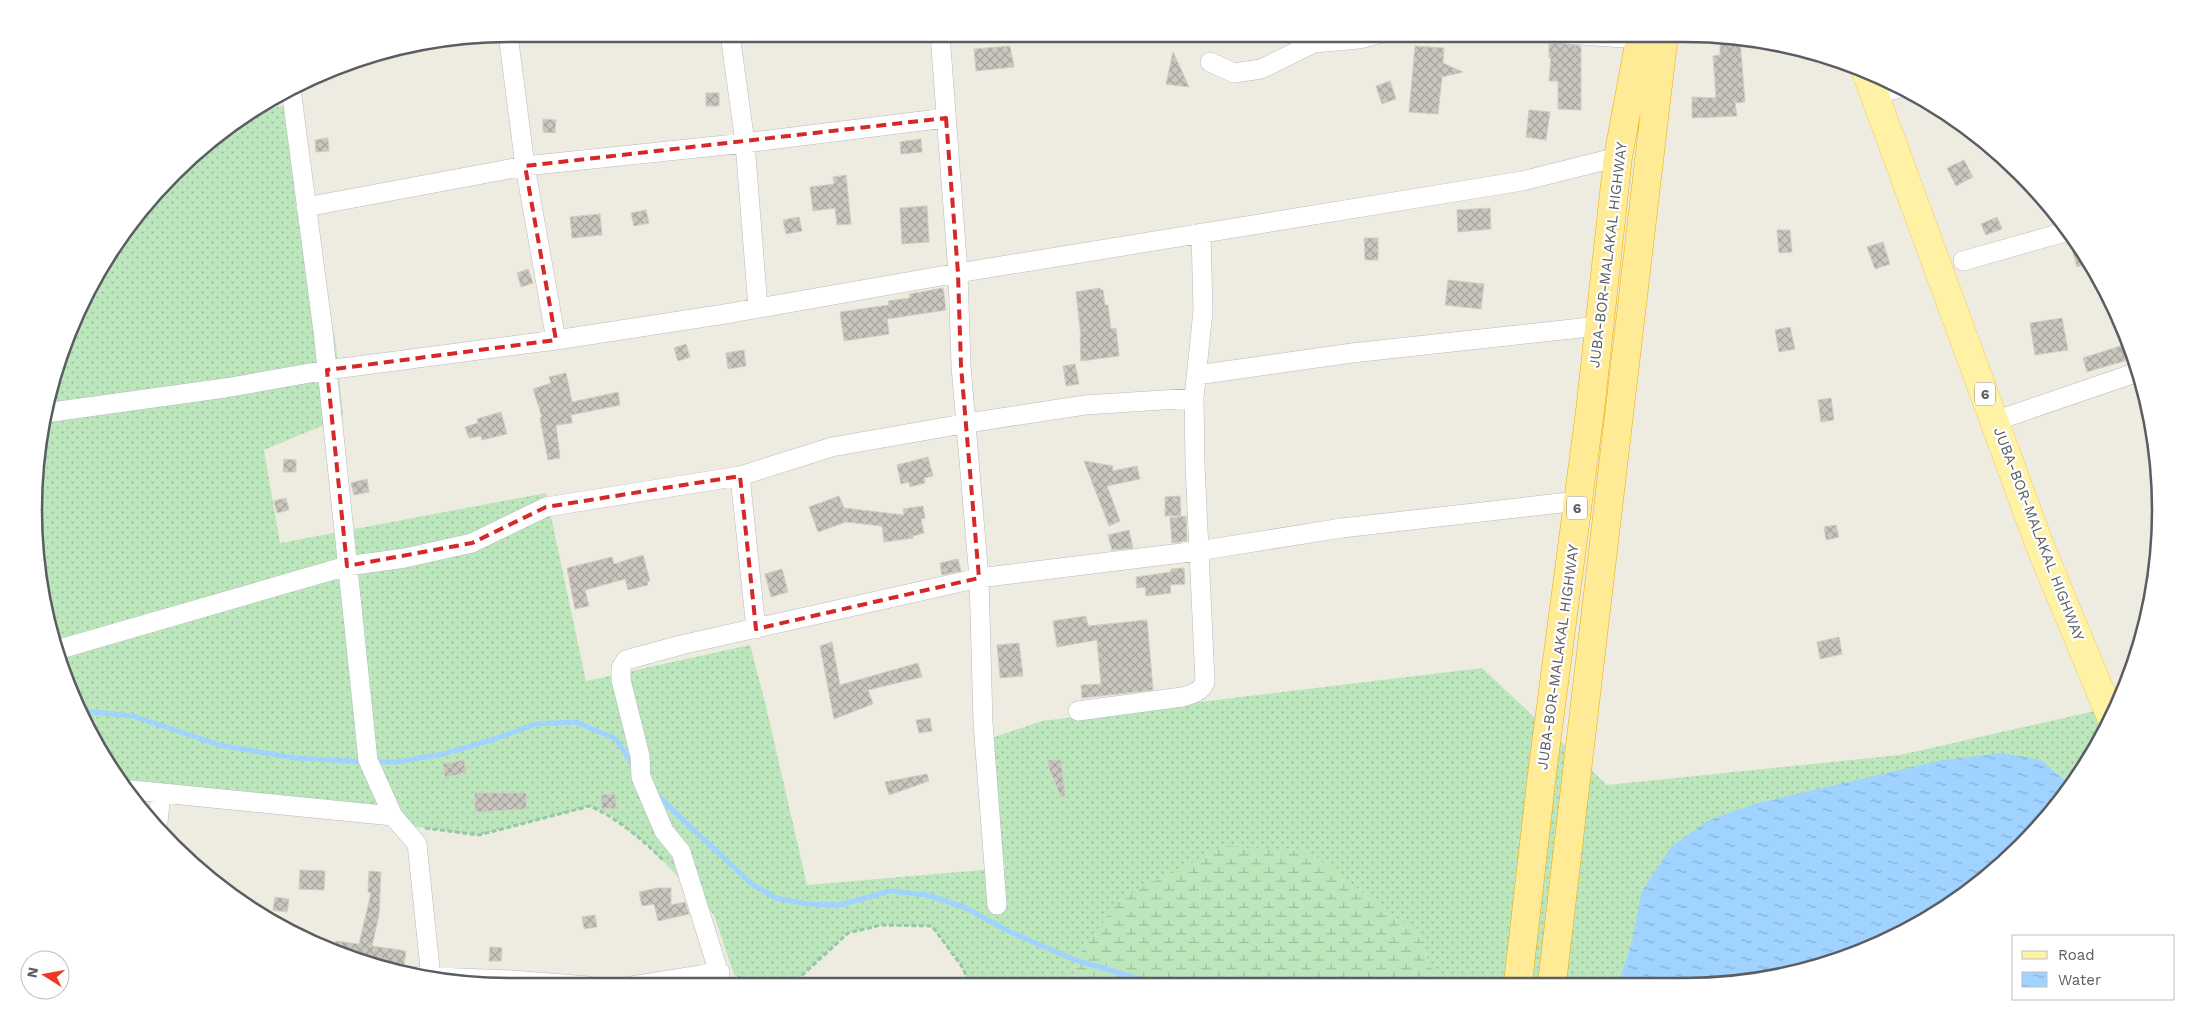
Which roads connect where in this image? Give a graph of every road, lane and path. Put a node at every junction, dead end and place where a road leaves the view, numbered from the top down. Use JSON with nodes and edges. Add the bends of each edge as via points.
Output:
{"nodes":[{"id":1,"x":509,"y":42,"type":"edge"},
{"id":2,"x":731,"y":42,"type":"edge"},
{"id":3,"x":941,"y":42,"type":"edge"},
{"id":4,"x":1325,"y":42,"type":"edge"},
{"id":5,"x":1647,"y":42,"type":"edge"},
{"id":6,"x":1648,"y":42,"type":"edge"},
{"id":7,"x":1314,"y":43,"type":"joint"},
{"id":8,"x":1210,"y":62,"type":"dead end"},
{"id":9,"x":1869,"y":81,"type":"edge"},
{"id":10,"x":292,"y":97,"type":"edge"},
{"id":11,"x":946,"y":118,"type":"junction"},
{"id":12,"x":745,"y":143,"type":"junction"},
{"id":13,"x":1618,"y":157,"type":"junction"},
{"id":14,"x":525,"y":166,"type":"junction"},
{"id":15,"x":306,"y":207,"type":"junction"},
{"id":16,"x":1201,"y":233,"type":"junction"},
{"id":17,"x":2062,"y":233,"type":"edge"},
{"id":18,"x":1963,"y":261,"type":"dead end"},
{"id":19,"x":958,"y":273,"type":"junction"},
{"id":20,"x":758,"y":308,"type":"junction"},
{"id":21,"x":1599,"y":326,"type":"junction"},
{"id":22,"x":556,"y":340,"type":"junction"},
{"id":23,"x":327,"y":370,"type":"junction"},
{"id":24,"x":2132,"y":374,"type":"edge"},
{"id":25,"x":1197,"y":375,"type":"junction"},
{"id":26,"x":1194,"y":398,"type":"junction"},
{"id":27,"x":53,"y":412,"type":"edge"},
{"id":28,"x":1995,"y":421,"type":"junction"},
{"id":29,"x":966,"y":424,"type":"junction"},
{"id":30,"x":740,"y":476,"type":"junction"},
{"id":31,"x":1578,"y":501,"type":"junction"},
{"id":32,"x":1198,"y":551,"type":"junction"},
{"id":33,"x":347,"y":566,"type":"junction"},
{"id":34,"x":979,"y":578,"type":"junction"},
{"id":35,"x":756,"y":629,"type":"junction"},
{"id":36,"x":63,"y":648,"type":"edge"},
{"id":37,"x":2108,"y":709,"type":"edge"},
{"id":38,"x":1078,"y":711,"type":"dead end"},
{"id":39,"x":136,"y":790,"type":"edge"},
{"id":40,"x":161,"y":793,"type":"junction"},
{"id":41,"x":393,"y":816,"type":"junction"},
{"id":42,"x":158,"y":817,"type":"edge"},
{"id":43,"x":420,"y":828,"type":"dead end"},
{"id":44,"x":667,"y":865,"type":"dead end"},
{"id":45,"x":997,"y":905,"type":"dead end"},
{"id":46,"x":425,"y":970,"type":"edge"},
{"id":47,"x":726,"y":978,"type":"edge"},
{"id":48,"x":799,"y":978,"type":"edge"},
{"id":49,"x":968,"y":978,"type":"edge"},
{"id":50,"x":1519,"y":978,"type":"edge"},
{"id":51,"x":1553,"y":978,"type":"edge"}],
"edges":[{"from":1,"to":14,"type":"street"},
{"from":2,"to":12,"type":"street"},
{"from":3,"to":11,"type":"street"},
{"from":4,"to":7,"type":"street"},
{"from":5,"to":13,"type":"highway","name":"JUBA-BOR-MALAKAL HIGHWAY","number":"6"},
{"from":6,"to":51,"type":"highway","name":"JUBA-BOR-MALAKAL HIGHWAY","number":"6"},
{"from":7,"to":8,"type":"street","via":[[1261,70],[1234,73]]},
{"from":9,"to":28,"type":"main road","name":"JUBA-BOR-MALAKAL HIGHWAY","number":"6"},
{"from":10,"to":15,"type":"street"},
{"from":11,"to":12,"type":"street"},
{"from":11,"to":19,"type":"street"},
{"from":12,"to":14,"type":"street"},
{"from":12,"to":20,"type":"street"},
{"from":13,"to":16,"type":"street","via":[[1522,181]]},
{"from":13,"to":21,"type":"highway","name":"JUBA-BOR-MALAKAL HIGHWAY","number":"6"},
{"from":14,"to":15,"type":"street"},
{"from":14,"to":22,"type":"street"},
{"from":15,"to":23,"type":"street"},
{"from":16,"to":19,"type":"street"},
{"from":16,"to":25,"type":"street","via":[[1203,311]]},
{"from":17,"to":18,"type":"street"},
{"from":19,"to":20,"type":"street"},
{"from":19,"to":29,"type":"street"},
{"from":20,"to":22,"type":"street"},
{"from":21,"to":25,"type":"street","via":[[1352,353]]},
{"from":21,"to":31,"type":"highway","name":"JUBA-BOR-MALAKAL HIGHWAY","number":"6"},
{"from":22,"to":23,"type":"street"},
{"from":23,"to":27,"type":"street","via":[[226,388]]},
{"from":23,"to":33,"type":"street"},
{"from":24,"to":28,"type":"street"},
{"from":25,"to":26,"type":"street"},
{"from":26,"to":29,"type":"street","via":[[1085,405]]},
{"from":26,"to":32,"type":"street"},
{"from":28,"to":37,"type":"main road","name":"JUBA-BOR-MALAKAL HIGHWAY","number":"6","via":[[2040,546]]},
{"from":29,"to":30,"type":"street","via":[[832,447]]},
{"from":29,"to":34,"type":"street"},
{"from":30,"to":33,"type":"street","via":[[546,507],[472,543],[405,558]]},
{"from":30,"to":35,"type":"street"},
{"from":31,"to":32,"type":"street","via":[[1342,528]]},
{"from":31,"to":50,"type":"highway","name":"JUBA-BOR-MALAKAL HIGHWAY","number":"6"},
{"from":32,"to":34,"type":"street"},
{"from":32,"to":38,"type":"street","via":[[1206,673],[1203,689],[1182,697]]},
{"from":33,"to":36,"type":"street"},
{"from":33,"to":41,"type":"street","via":[[368,760]]},
{"from":34,"to":35,"type":"street"},
{"from":34,"to":45,"type":"street","via":[[982,723]]},
{"from":35,"to":47,"type":"street","via":[[626,660],[621,668],[621,680],[640,756],[641,777],[664,831],[681,852]]},
{"from":39,"to":40,"type":"street"},
{"from":40,"to":41,"type":"street"},
{"from":40,"to":42,"type":"street"},
{"from":41,"to":46,"type":"street","via":[[417,844]]},
{"from":43,"to":44,"type":"path","via":[[479,836],[590,806],[613,817],[648,844]]},
{"from":48,"to":49,"type":"path","via":[[848,933],[881,925],[932,926]]}]}
